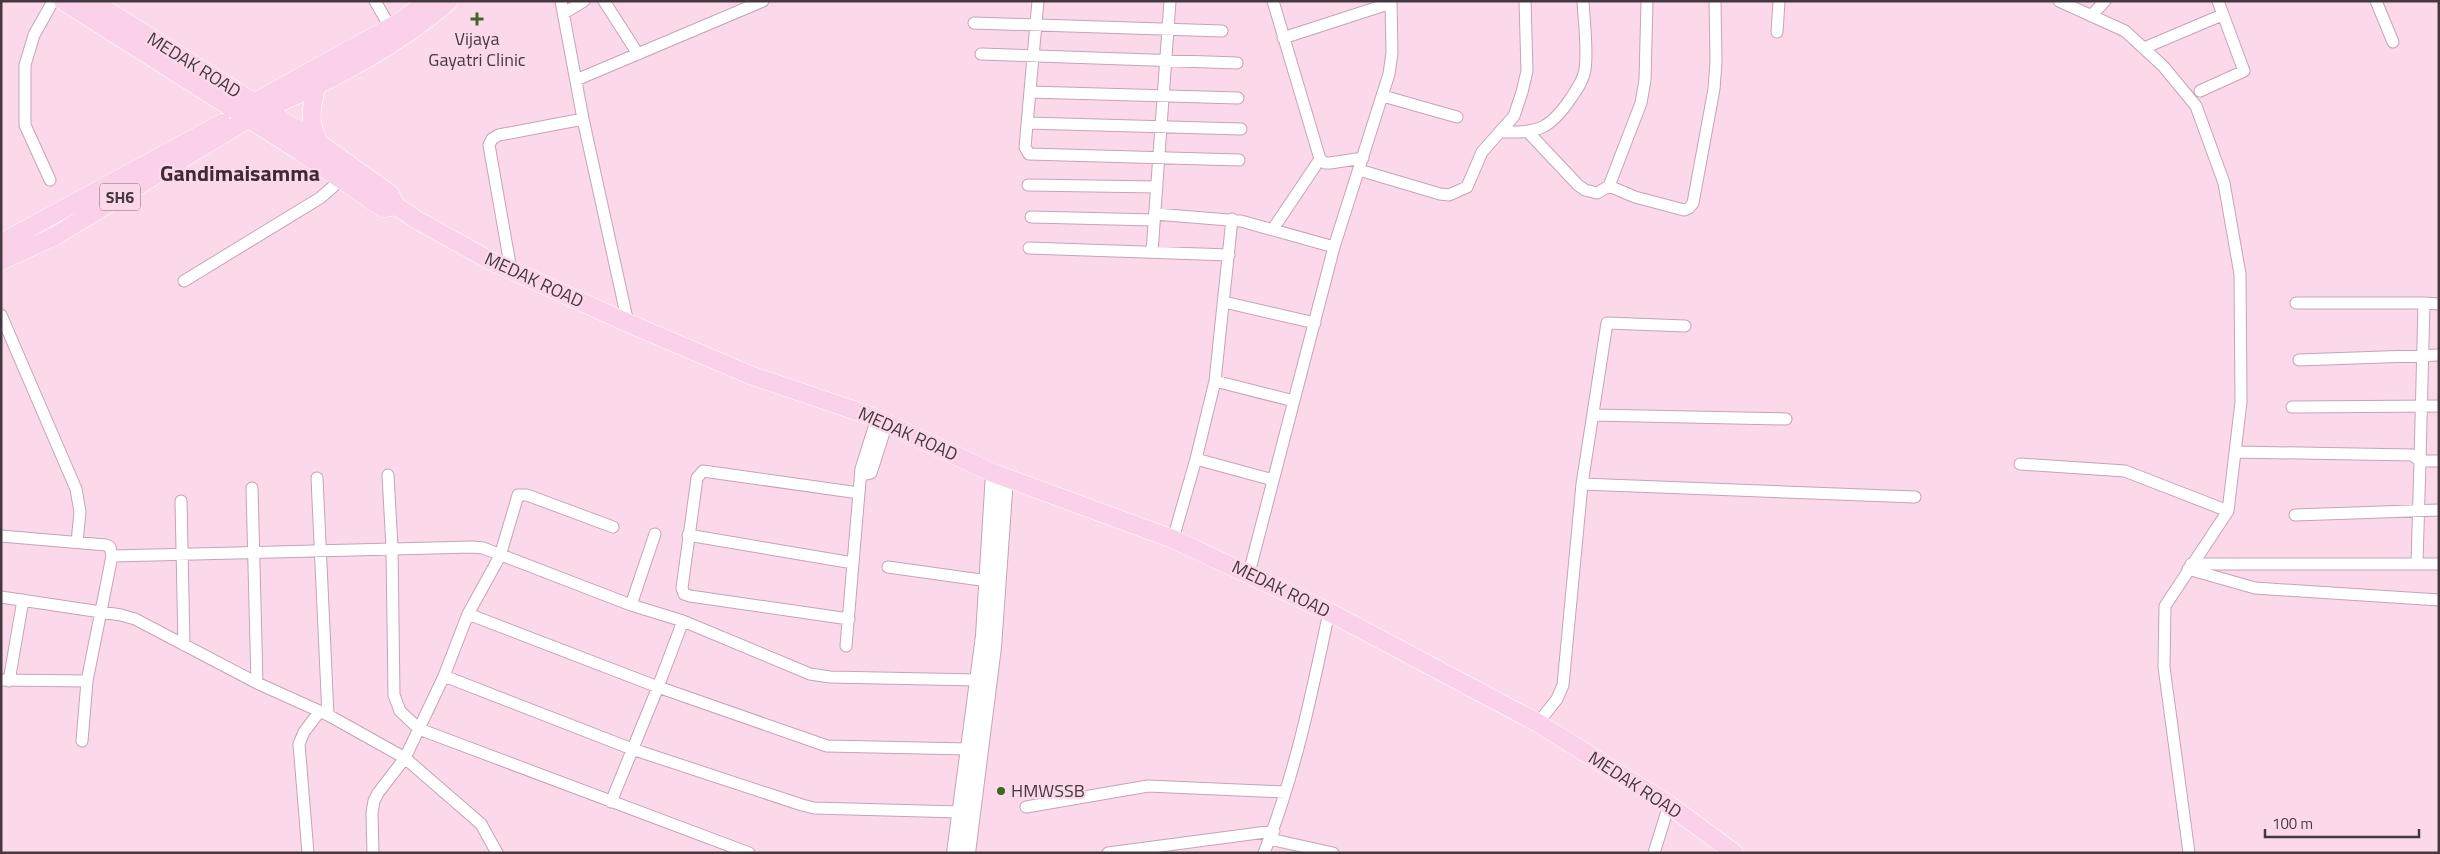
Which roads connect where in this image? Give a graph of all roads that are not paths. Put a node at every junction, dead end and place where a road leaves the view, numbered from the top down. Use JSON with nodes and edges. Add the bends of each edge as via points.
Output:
{"nodes":[{"id":1,"x":53,"y":1,"type":"edge"},
{"id":2,"x":64,"y":1,"type":"edge"},
{"id":3,"x":92,"y":1,"type":"edge"},
{"id":4,"x":375,"y":1,"type":"edge"},
{"id":5,"x":427,"y":1,"type":"edge"},
{"id":6,"x":449,"y":1,"type":"edge"},
{"id":7,"x":584,"y":1,"type":"edge"},
{"id":8,"x":604,"y":1,"type":"edge"},
{"id":9,"x":764,"y":1,"type":"edge"},
{"id":10,"x":1038,"y":1,"type":"edge"},
{"id":11,"x":1170,"y":1,"type":"edge"},
{"id":12,"x":1272,"y":1,"type":"edge"},
{"id":13,"x":1525,"y":1,"type":"edge"},
{"id":14,"x":1583,"y":1,"type":"edge"},
{"id":15,"x":1647,"y":1,"type":"edge"},
{"id":16,"x":1715,"y":1,"type":"edge"},
{"id":17,"x":1779,"y":1,"type":"edge"},
{"id":18,"x":2105,"y":1,"type":"edge"},
{"id":19,"x":2218,"y":1,"type":"edge"},
{"id":20,"x":2376,"y":1,"type":"edge"},
{"id":21,"x":1391,"y":2,"type":"edge"},
{"id":22,"x":2066,"y":3,"type":"edge"},
{"id":23,"x":563,"y":7,"type":"edge"},
{"id":24,"x":2222,"y":15,"type":"junction"},
{"id":25,"x":2091,"y":16,"type":"junction"},
{"id":26,"x":974,"y":23,"type":"dead end"},
{"id":27,"x":1036,"y":25,"type":"junction"},
{"id":28,"x":390,"y":27,"type":"junction"},
{"id":29,"x":1168,"y":30,"type":"junction"},
{"id":30,"x":1222,"y":31,"type":"dead end"},
{"id":31,"x":1777,"y":32,"type":"dead end"},
{"id":32,"x":1283,"y":38,"type":"junction"},
{"id":33,"x":2393,"y":42,"type":"dead end"},
{"id":34,"x":2144,"y":48,"type":"junction"},
{"id":35,"x":638,"y":54,"type":"junction"},
{"id":36,"x":981,"y":54,"type":"dead end"},
{"id":37,"x":1033,"y":56,"type":"junction"},
{"id":38,"x":1166,"y":61,"type":"junction"},
{"id":39,"x":1237,"y":62,"type":"dead end"},
{"id":40,"x":576,"y":80,"type":"junction"},
{"id":41,"x":317,"y":85,"type":"junction"},
{"id":42,"x":2200,"y":91,"type":"dead end"},
{"id":43,"x":1030,"y":92,"type":"junction"},
{"id":44,"x":1164,"y":96,"type":"junction"},
{"id":45,"x":1383,"y":96,"type":"junction"},
{"id":46,"x":1238,"y":98,"type":"dead end"},
{"id":47,"x":258,"y":106,"type":"junction"},
{"id":48,"x":242,"y":116,"type":"junction"},
{"id":49,"x":1457,"y":117,"type":"dead end"},
{"id":50,"x":583,"y":119,"type":"junction"},
{"id":51,"x":1027,"y":123,"type":"junction"},
{"id":52,"x":1161,"y":127,"type":"junction"},
{"id":53,"x":1241,"y":129,"type":"dead end"},
{"id":54,"x":1502,"y":132,"type":"junction"},
{"id":55,"x":1529,"y":133,"type":"junction"},
{"id":56,"x":320,"y":144,"type":"junction"},
{"id":57,"x":1159,"y":158,"type":"junction"},
{"id":58,"x":1363,"y":158,"type":"junction"},
{"id":59,"x":1320,"y":159,"type":"junction"},
{"id":60,"x":1240,"y":160,"type":"dead end"},
{"id":61,"x":1359,"y":170,"type":"junction"},
{"id":62,"x":342,"y":179,"type":"junction"},
{"id":63,"x":50,"y":180,"type":"dead end"},
{"id":64,"x":1028,"y":185,"type":"dead end"},
{"id":65,"x":1609,"y":186,"type":"junction"},
{"id":66,"x":1157,"y":187,"type":"junction"},
{"id":67,"x":396,"y":206,"type":"junction"},
{"id":68,"x":1031,"y":217,"type":"dead end"},
{"id":69,"x":1155,"y":217,"type":"junction"},
{"id":70,"x":1232,"y":219,"type":"junction"},
{"id":71,"x":1273,"y":230,"type":"junction"},
{"id":72,"x":1,"y":243,"type":"edge"},
{"id":73,"x":1334,"y":247,"type":"junction"},
{"id":74,"x":1029,"y":248,"type":"dead end"},
{"id":75,"x":1152,"y":252,"type":"junction"},
{"id":76,"x":1229,"y":255,"type":"junction"},
{"id":77,"x":1,"y":261,"type":"edge"},
{"id":78,"x":512,"y":270,"type":"junction"},
{"id":79,"x":184,"y":281,"type":"dead end"},
{"id":80,"x":1224,"y":302,"type":"junction"},
{"id":81,"x":2296,"y":303,"type":"dead end"},
{"id":82,"x":2424,"y":303,"type":"junction"},
{"id":83,"x":2439,"y":304,"type":"edge"},
{"id":84,"x":1,"y":315,"type":"edge"},
{"id":85,"x":628,"y":323,"type":"junction"},
{"id":86,"x":1315,"y":323,"type":"junction"},
{"id":87,"x":1685,"y":326,"type":"dead end"},
{"id":88,"x":2423,"y":355,"type":"junction"},
{"id":89,"x":2439,"y":355,"type":"edge"},
{"id":90,"x":2299,"y":360,"type":"dead end"},
{"id":91,"x":1215,"y":381,"type":"junction"},
{"id":92,"x":1294,"y":400,"type":"junction"},
{"id":93,"x":2421,"y":406,"type":"junction"},
{"id":94,"x":2439,"y":406,"type":"edge"},
{"id":95,"x":2292,"y":407,"type":"dead end"},
{"id":96,"x":1593,"y":415,"type":"junction"},
{"id":97,"x":1786,"y":419,"type":"dead end"},
{"id":98,"x":882,"y":421,"type":"junction"},
{"id":99,"x":2235,"y":452,"type":"junction"},
{"id":100,"x":1196,"y":459,"type":"junction"},
{"id":101,"x":2420,"y":461,"type":"junction"},
{"id":102,"x":2439,"y":461,"type":"edge"},
{"id":103,"x":2020,"y":464,"type":"dead end"},
{"id":104,"x":388,"y":475,"type":"dead end"},
{"id":105,"x":999,"y":476,"type":"junction"},
{"id":106,"x":317,"y":478,"type":"dead end"},
{"id":107,"x":1273,"y":480,"type":"junction"},
{"id":108,"x":1582,"y":484,"type":"junction"},
{"id":109,"x":252,"y":488,"type":"dead end"},
{"id":110,"x":858,"y":493,"type":"junction"},
{"id":111,"x":1915,"y":497,"type":"dead end"},
{"id":112,"x":181,"y":501,"type":"dead end"},
{"id":113,"x":2418,"y":510,"type":"junction"},
{"id":114,"x":2439,"y":510,"type":"edge"},
{"id":115,"x":2228,"y":511,"type":"junction"},
{"id":116,"x":2295,"y":515,"type":"dead end"},
{"id":117,"x":613,"y":527,"type":"dead end"},
{"id":118,"x":655,"y":534,"type":"dead end"},
{"id":119,"x":688,"y":535,"type":"junction"},
{"id":120,"x":1,"y":536,"type":"edge"},
{"id":121,"x":1172,"y":539,"type":"junction"},
{"id":122,"x":77,"y":542,"type":"junction"},
{"id":123,"x":392,"y":548,"type":"junction"},
{"id":124,"x":320,"y":550,"type":"junction"},
{"id":125,"x":254,"y":553,"type":"junction"},
{"id":126,"x":183,"y":555,"type":"junction"},
{"id":127,"x":112,"y":556,"type":"junction"},
{"id":128,"x":500,"y":556,"type":"junction"},
{"id":129,"x":853,"y":563,"type":"junction"},
{"id":130,"x":2417,"y":563,"type":"junction"},
{"id":131,"x":2439,"y":564,"type":"edge"},
{"id":132,"x":888,"y":567,"type":"dead end"},
{"id":133,"x":2190,"y":567,"type":"junction"},
{"id":134,"x":1249,"y":573,"type":"junction"},
{"id":135,"x":988,"y":581,"type":"junction"},
{"id":136,"x":1,"y":597,"type":"edge"},
{"id":137,"x":23,"y":600,"type":"junction"},
{"id":138,"x":2439,"y":600,"type":"edge"},
{"id":139,"x":631,"y":605,"type":"junction"},
{"id":140,"x":100,"y":612,"type":"junction"},
{"id":141,"x":1329,"y":612,"type":"junction"},
{"id":142,"x":468,"y":614,"type":"junction"},
{"id":143,"x":849,"y":620,"type":"junction"},
{"id":144,"x":683,"y":621,"type":"junction"},
{"id":145,"x":184,"y":645,"type":"junction"},
{"id":146,"x":846,"y":646,"type":"dead end"},
{"id":147,"x":444,"y":676,"type":"junction"},
{"id":148,"x":5,"y":680,"type":"edge"},
{"id":149,"x":978,"y":680,"type":"junction"},
{"id":150,"x":87,"y":681,"type":"junction"},
{"id":151,"x":257,"y":683,"type":"junction"},
{"id":152,"x":658,"y":687,"type":"junction"},
{"id":153,"x":324,"y":713,"type":"junction"},
{"id":154,"x":1538,"y":723,"type":"junction"},
{"id":155,"x":419,"y":729,"type":"junction"},
{"id":156,"x":82,"y":741,"type":"dead end"},
{"id":157,"x":632,"y":749,"type":"junction"},
{"id":158,"x":968,"y":749,"type":"junction"},
{"id":159,"x":405,"y":758,"type":"junction"},
{"id":160,"x":1285,"y":792,"type":"junction"},
{"id":161,"x":610,"y":802,"type":"junction"},
{"id":162,"x":1669,"y":805,"type":"junction"},
{"id":163,"x":1026,"y":807,"type":"dead end"},
{"id":164,"x":959,"y":812,"type":"junction"},
{"id":165,"x":1272,"y":835,"type":"junction"},
{"id":166,"x":308,"y":853,"type":"edge"},
{"id":167,"x":374,"y":853,"type":"edge"},
{"id":168,"x":497,"y":853,"type":"edge"},
{"id":169,"x":749,"y":853,"type":"edge"},
{"id":170,"x":954,"y":853,"type":"edge"},
{"id":171,"x":968,"y":853,"type":"edge"},
{"id":172,"x":1108,"y":853,"type":"edge"},
{"id":173,"x":1264,"y":853,"type":"edge"},
{"id":174,"x":1333,"y":853,"type":"edge"},
{"id":175,"x":1654,"y":853,"type":"edge"},
{"id":176,"x":1734,"y":853,"type":"edge"},
{"id":177,"x":2189,"y":853,"type":"edge"}],
"edges":[{"from":1,"to":63,"type":"street","via":[[34,35],[25,64],[25,125]]},
{"from":2,"to":48,"type":"main road"},
{"from":3,"to":47,"type":"main road","name":"MEDAK ROAD"},
{"from":4,"to":28,"type":"street"},
{"from":5,"to":28,"type":"main road"},
{"from":6,"to":41,"type":"main road","via":[[397,40]]},
{"from":7,"to":23,"type":"street"},
{"from":8,"to":35,"type":"street"},
{"from":9,"to":35,"type":"street"},
{"from":10,"to":27,"type":"street"},
{"from":11,"to":29,"type":"street"},
{"from":12,"to":32,"type":"street"},
{"from":13,"to":54,"type":"street","via":[[1527,71],[1514,116]]},
{"from":14,"to":55,"type":"street","via":[[1583,77],[1558,117]]},
{"from":15,"to":65,"type":"street","via":[[1640,103]]},
{"from":16,"to":65,"type":"street","via":[[1714,89],[1693,203],[1684,210],[1635,197]]},
{"from":17,"to":31,"type":"street"},
{"from":18,"to":25,"type":"street"},
{"from":19,"to":24,"type":"street"},
{"from":20,"to":33,"type":"street"},
{"from":21,"to":32,"type":"street"},
{"from":21,"to":45,"type":"street","via":[[1392,64]]},
{"from":22,"to":25,"type":"street"},
{"from":23,"to":40,"type":"street"},
{"from":24,"to":34,"type":"street"},
{"from":24,"to":42,"type":"street","via":[[2244,71]]},
{"from":25,"to":34,"type":"street","via":[[2124,31]]},
{"from":26,"to":27,"type":"street"},
{"from":27,"to":29,"type":"street"},
{"from":27,"to":37,"type":"street"},
{"from":28,"to":47,"type":"main road"},
{"from":29,"to":30,"type":"street"},
{"from":29,"to":38,"type":"street"},
{"from":32,"to":59,"type":"street"},
{"from":34,"to":99,"type":"street","via":[[2196,106],[2224,183],[2240,274],[2241,402]]},
{"from":35,"to":40,"type":"street"},
{"from":36,"to":37,"type":"street"},
{"from":37,"to":38,"type":"street"},
{"from":37,"to":43,"type":"street"},
{"from":38,"to":39,"type":"street"},
{"from":38,"to":44,"type":"street"},
{"from":40,"to":50,"type":"street"},
{"from":41,"to":47,"type":"main road"},
{"from":41,"to":56,"type":"main road","via":[[310,113]]},
{"from":43,"to":44,"type":"street"},
{"from":43,"to":51,"type":"street"},
{"from":44,"to":46,"type":"street"},
{"from":44,"to":52,"type":"street"},
{"from":45,"to":49,"type":"street"},
{"from":45,"to":58,"type":"street"},
{"from":47,"to":48,"type":"main road"},
{"from":47,"to":56,"type":"main road","name":"MEDAK ROAD"},
{"from":48,"to":62,"type":"main road"},
{"from":48,"to":72,"type":"main road","number":"SH6"},
{"from":48,"to":77,"type":"main road","number":"SH6","via":[[54,236]]},
{"from":50,"to":78,"type":"street","via":[[499,135],[489,145]]},
{"from":50,"to":85,"type":"street"},
{"from":51,"to":52,"type":"street"},
{"from":51,"to":57,"type":"street","via":[[1025,147],[1029,154]]},
{"from":52,"to":53,"type":"street"},
{"from":52,"to":57,"type":"street"},
{"from":54,"to":55,"type":"street"},
{"from":54,"to":61,"type":"street","via":[[1482,152],[1467,188],[1449,195]]},
{"from":55,"to":65,"type":"street","via":[[1585,190],[1597,193]]},
{"from":56,"to":67,"type":"main road","name":"MEDAK ROAD","via":[[390,194]]},
{"from":57,"to":60,"type":"street"},
{"from":57,"to":66,"type":"street"},
{"from":58,"to":59,"type":"street","via":[[1330,163]]},
{"from":58,"to":61,"type":"street"},
{"from":59,"to":71,"type":"street"},
{"from":61,"to":73,"type":"street"},
{"from":62,"to":67,"type":"main road","via":[[383,208]]},
{"from":62,"to":79,"type":"street","via":[[320,198]]},
{"from":64,"to":66,"type":"street"},
{"from":66,"to":69,"type":"street"},
{"from":67,"to":78,"type":"main road","name":"MEDAK ROAD","via":[[425,225]]},
{"from":68,"to":69,"type":"street"},
{"from":69,"to":70,"type":"street"},
{"from":69,"to":75,"type":"street"},
{"from":70,"to":71,"type":"street"},
{"from":70,"to":76,"type":"street"},
{"from":71,"to":73,"type":"street"},
{"from":73,"to":86,"type":"street"},
{"from":74,"to":75,"type":"street"},
{"from":75,"to":76,"type":"street"},
{"from":76,"to":80,"type":"street"},
{"from":78,"to":85,"type":"main road","name":"MEDAK ROAD"},
{"from":80,"to":86,"type":"street"},
{"from":80,"to":91,"type":"street"},
{"from":81,"to":82,"type":"street"},
{"from":82,"to":83,"type":"street"},
{"from":82,"to":88,"type":"street"},
{"from":84,"to":122,"type":"street","via":[[76,490],[80,512]]},
{"from":85,"to":98,"type":"main road","name":"MEDAK ROAD","via":[[750,375]]},
{"from":86,"to":92,"type":"street"},
{"from":87,"to":96,"type":"street","via":[[1607,323]]},
{"from":88,"to":89,"type":"street"},
{"from":88,"to":90,"type":"street"},
{"from":88,"to":93,"type":"street"},
{"from":91,"to":92,"type":"street"},
{"from":91,"to":100,"type":"street"},
{"from":92,"to":107,"type":"street"},
{"from":93,"to":94,"type":"street"},
{"from":93,"to":95,"type":"street"},
{"from":93,"to":101,"type":"street"},
{"from":96,"to":97,"type":"street"},
{"from":96,"to":108,"type":"street"},
{"from":98,"to":105,"type":"main road","name":"MEDAK ROAD"},
{"from":98,"to":110,"type":"street","via":[[861,469]]},
{"from":99,"to":101,"type":"street","via":[[2412,455]]},
{"from":99,"to":115,"type":"street"},
{"from":100,"to":107,"type":"street"},
{"from":100,"to":121,"type":"street"},
{"from":101,"to":102,"type":"street"},
{"from":101,"to":113,"type":"street"},
{"from":103,"to":115,"type":"street","via":[[2125,471]]},
{"from":104,"to":123,"type":"street"},
{"from":105,"to":121,"type":"main road","name":"MEDAK ROAD"},
{"from":105,"to":135,"type":"street"},
{"from":105,"to":171,"type":"street","via":[[994,647]]},
{"from":106,"to":124,"type":"street"},
{"from":107,"to":134,"type":"street"},
{"from":108,"to":111,"type":"street"},
{"from":108,"to":154,"type":"street","via":[[1563,686],[1557,700]]},
{"from":109,"to":125,"type":"street"},
{"from":110,"to":119,"type":"street","via":[[703,471],[697,478]]},
{"from":110,"to":129,"type":"street"},
{"from":112,"to":126,"type":"street"},
{"from":113,"to":114,"type":"street"},
{"from":113,"to":116,"type":"street"},
{"from":113,"to":130,"type":"street"},
{"from":115,"to":133,"type":"street"},
{"from":117,"to":128,"type":"street","via":[[522,494],[516,499]]},
{"from":118,"to":139,"type":"street"},
{"from":119,"to":129,"type":"street"},
{"from":119,"to":143,"type":"street","via":[[684,594]]},
{"from":120,"to":122,"type":"street"},
{"from":121,"to":134,"type":"main road","name":"MEDAK ROAD"},
{"from":122,"to":127,"type":"street","via":[[110,547]]},
{"from":123,"to":124,"type":"street"},
{"from":123,"to":128,"type":"street","via":[[472,547]]},
{"from":123,"to":155,"type":"street","via":[[394,701]]},
{"from":124,"to":125,"type":"street"},
{"from":124,"to":153,"type":"street"},
{"from":125,"to":126,"type":"street"},
{"from":125,"to":151,"type":"street"},
{"from":126,"to":127,"type":"street"},
{"from":126,"to":145,"type":"street"},
{"from":127,"to":140,"type":"street"},
{"from":128,"to":139,"type":"street"},
{"from":128,"to":142,"type":"street"},
{"from":129,"to":143,"type":"street"},
{"from":130,"to":131,"type":"street"},
{"from":130,"to":133,"type":"street"},
{"from":132,"to":135,"type":"street"},
{"from":133,"to":138,"type":"street","via":[[2255,588]]},
{"from":133,"to":177,"type":"street","via":[[2165,606],[2164,667]]},
{"from":134,"to":141,"type":"main road","name":"MEDAK ROAD"},
{"from":135,"to":149,"type":"street"},
{"from":136,"to":137,"type":"street"},
{"from":137,"to":140,"type":"street"},
{"from":137,"to":148,"type":"street"},
{"from":139,"to":144,"type":"street"},
{"from":140,"to":145,"type":"street","via":[[134,619]]},
{"from":140,"to":150,"type":"street"},
{"from":141,"to":154,"type":"main road","name":"MEDAK ROAD"},
{"from":141,"to":160,"type":"street","via":[[1312,696]]},
{"from":142,"to":147,"type":"street"},
{"from":142,"to":152,"type":"street"},
{"from":143,"to":146,"type":"street"},
{"from":144,"to":149,"type":"street","via":[[810,674]]},
{"from":144,"to":152,"type":"street"},
{"from":145,"to":151,"type":"street"},
{"from":147,"to":155,"type":"street"},
{"from":147,"to":157,"type":"street"},
{"from":148,"to":150,"type":"street"},
{"from":149,"to":158,"type":"street"},
{"from":150,"to":156,"type":"street"},
{"from":151,"to":153,"type":"street"},
{"from":152,"to":157,"type":"street"},
{"from":152,"to":158,"type":"street","via":[[827,746]]},
{"from":153,"to":159,"type":"street"},
{"from":153,"to":166,"type":"street","via":[[304,732],[299,744]]},
{"from":154,"to":162,"type":"main road","name":"MEDAK ROAD"},
{"from":155,"to":159,"type":"street"},
{"from":155,"to":161,"type":"street"},
{"from":157,"to":161,"type":"street"},
{"from":157,"to":164,"type":"street","via":[[814,808]]},
{"from":158,"to":164,"type":"street"},
{"from":159,"to":167,"type":"street","via":[[374,801]]},
{"from":159,"to":168,"type":"street","via":[[481,824]]},
{"from":160,"to":163,"type":"street","via":[[1148,786]]},
{"from":160,"to":165,"type":"street"},
{"from":161,"to":169,"type":"street"},
{"from":162,"to":175,"type":"street"},
{"from":162,"to":176,"type":"main road","name":"MEDAK ROAD"},
{"from":164,"to":170,"type":"street"},
{"from":165,"to":172,"type":"street"},
{"from":165,"to":173,"type":"street"},
{"from":165,"to":174,"type":"street"}]}
